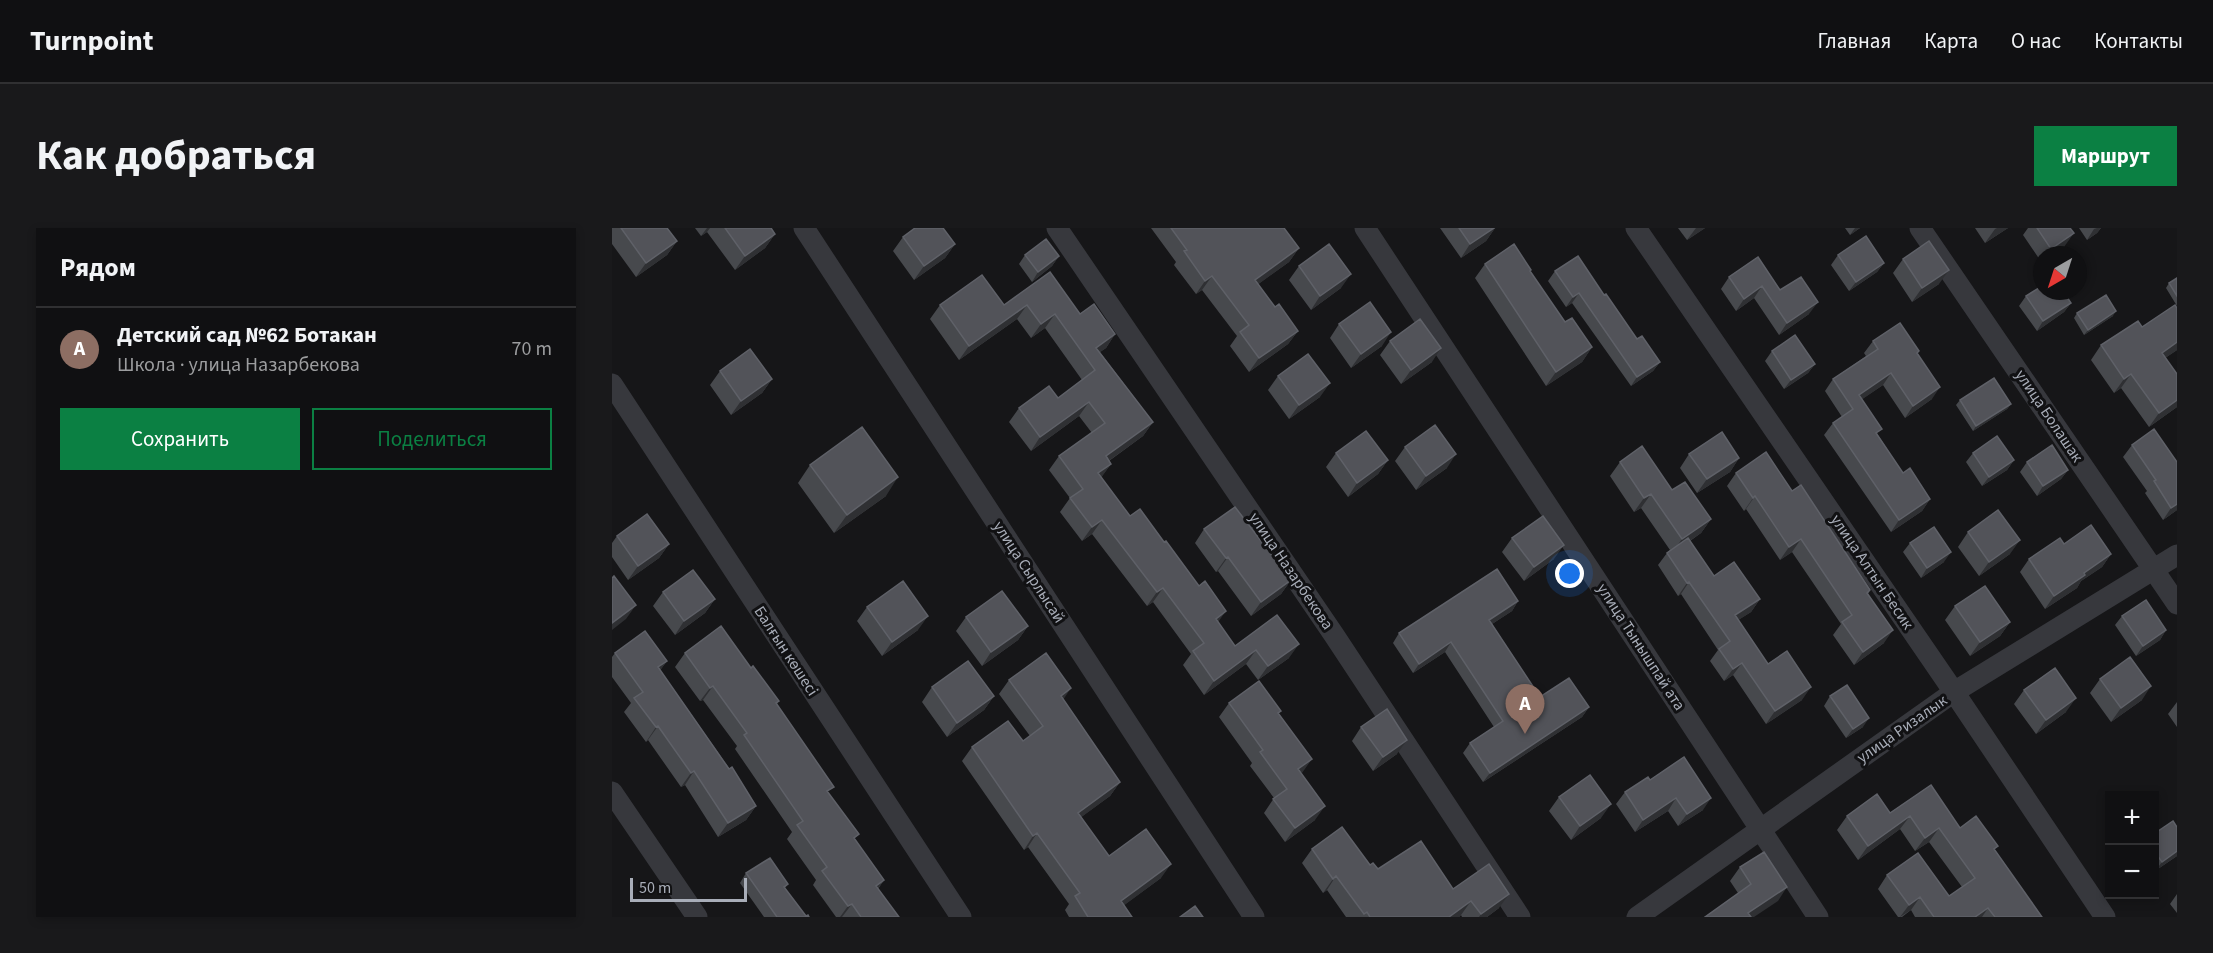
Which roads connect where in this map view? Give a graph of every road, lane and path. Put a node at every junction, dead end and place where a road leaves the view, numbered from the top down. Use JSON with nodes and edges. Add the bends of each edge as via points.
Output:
{"nodes":[{"id":1,"x":804,"y":228,"type":"edge"},
{"id":2,"x":1058,"y":228,"type":"edge"},
{"id":3,"x":1365,"y":228,"type":"edge"},
{"id":4,"x":1636,"y":228,"type":"edge"},
{"id":5,"x":1920,"y":228,"type":"edge"},
{"id":6,"x":612,"y":384,"type":"edge"},
{"id":7,"x":2177,"y":555,"type":"edge"},
{"id":8,"x":2155,"y":570,"type":"junction"},
{"id":9,"x":2177,"y":604,"type":"edge"},
{"id":10,"x":1954,"y":692,"type":"junction"},
{"id":11,"x":612,"y":792,"type":"edge"},
{"id":12,"x":1761,"y":828,"type":"junction"},
{"id":13,"x":697,"y":917,"type":"edge"},
{"id":14,"x":961,"y":917,"type":"edge"},
{"id":15,"x":1254,"y":917,"type":"edge"},
{"id":16,"x":1520,"y":917,"type":"edge"},
{"id":17,"x":1637,"y":917,"type":"edge"},
{"id":18,"x":1818,"y":917,"type":"edge"},
{"id":19,"x":2105,"y":917,"type":"edge"}],
"edges":[{"from":1,"to":15,"type":"street","name":"улица Сырлысай"},
{"from":2,"to":16,"type":"street","name":"улица Назарбекова","via":[[1334,634]]},
{"from":3,"to":12,"type":"street","name":"улица Тынышпай ата"},
{"from":4,"to":10,"type":"street","name":"улица Алтын Бесик"},
{"from":5,"to":8,"type":"street","name":"улица Болашак"},
{"from":6,"to":14,"type":"street","name":"Балғын көшесі"},
{"from":7,"to":8,"type":"street","name":"улица Ризалык"},
{"from":8,"to":9,"type":"street","name":"улица Болашак"},
{"from":8,"to":10,"type":"street","name":"улица Ризалык"},
{"from":10,"to":12,"type":"street","name":"улица Ризалык"},
{"from":10,"to":19,"type":"street","name":"улица Алтын Бесик"},
{"from":11,"to":13,"type":"street"},
{"from":12,"to":17,"type":"street","name":"улица Ризалык"},
{"from":12,"to":18,"type":"street","name":"улица Тынышпай ата"}]}
